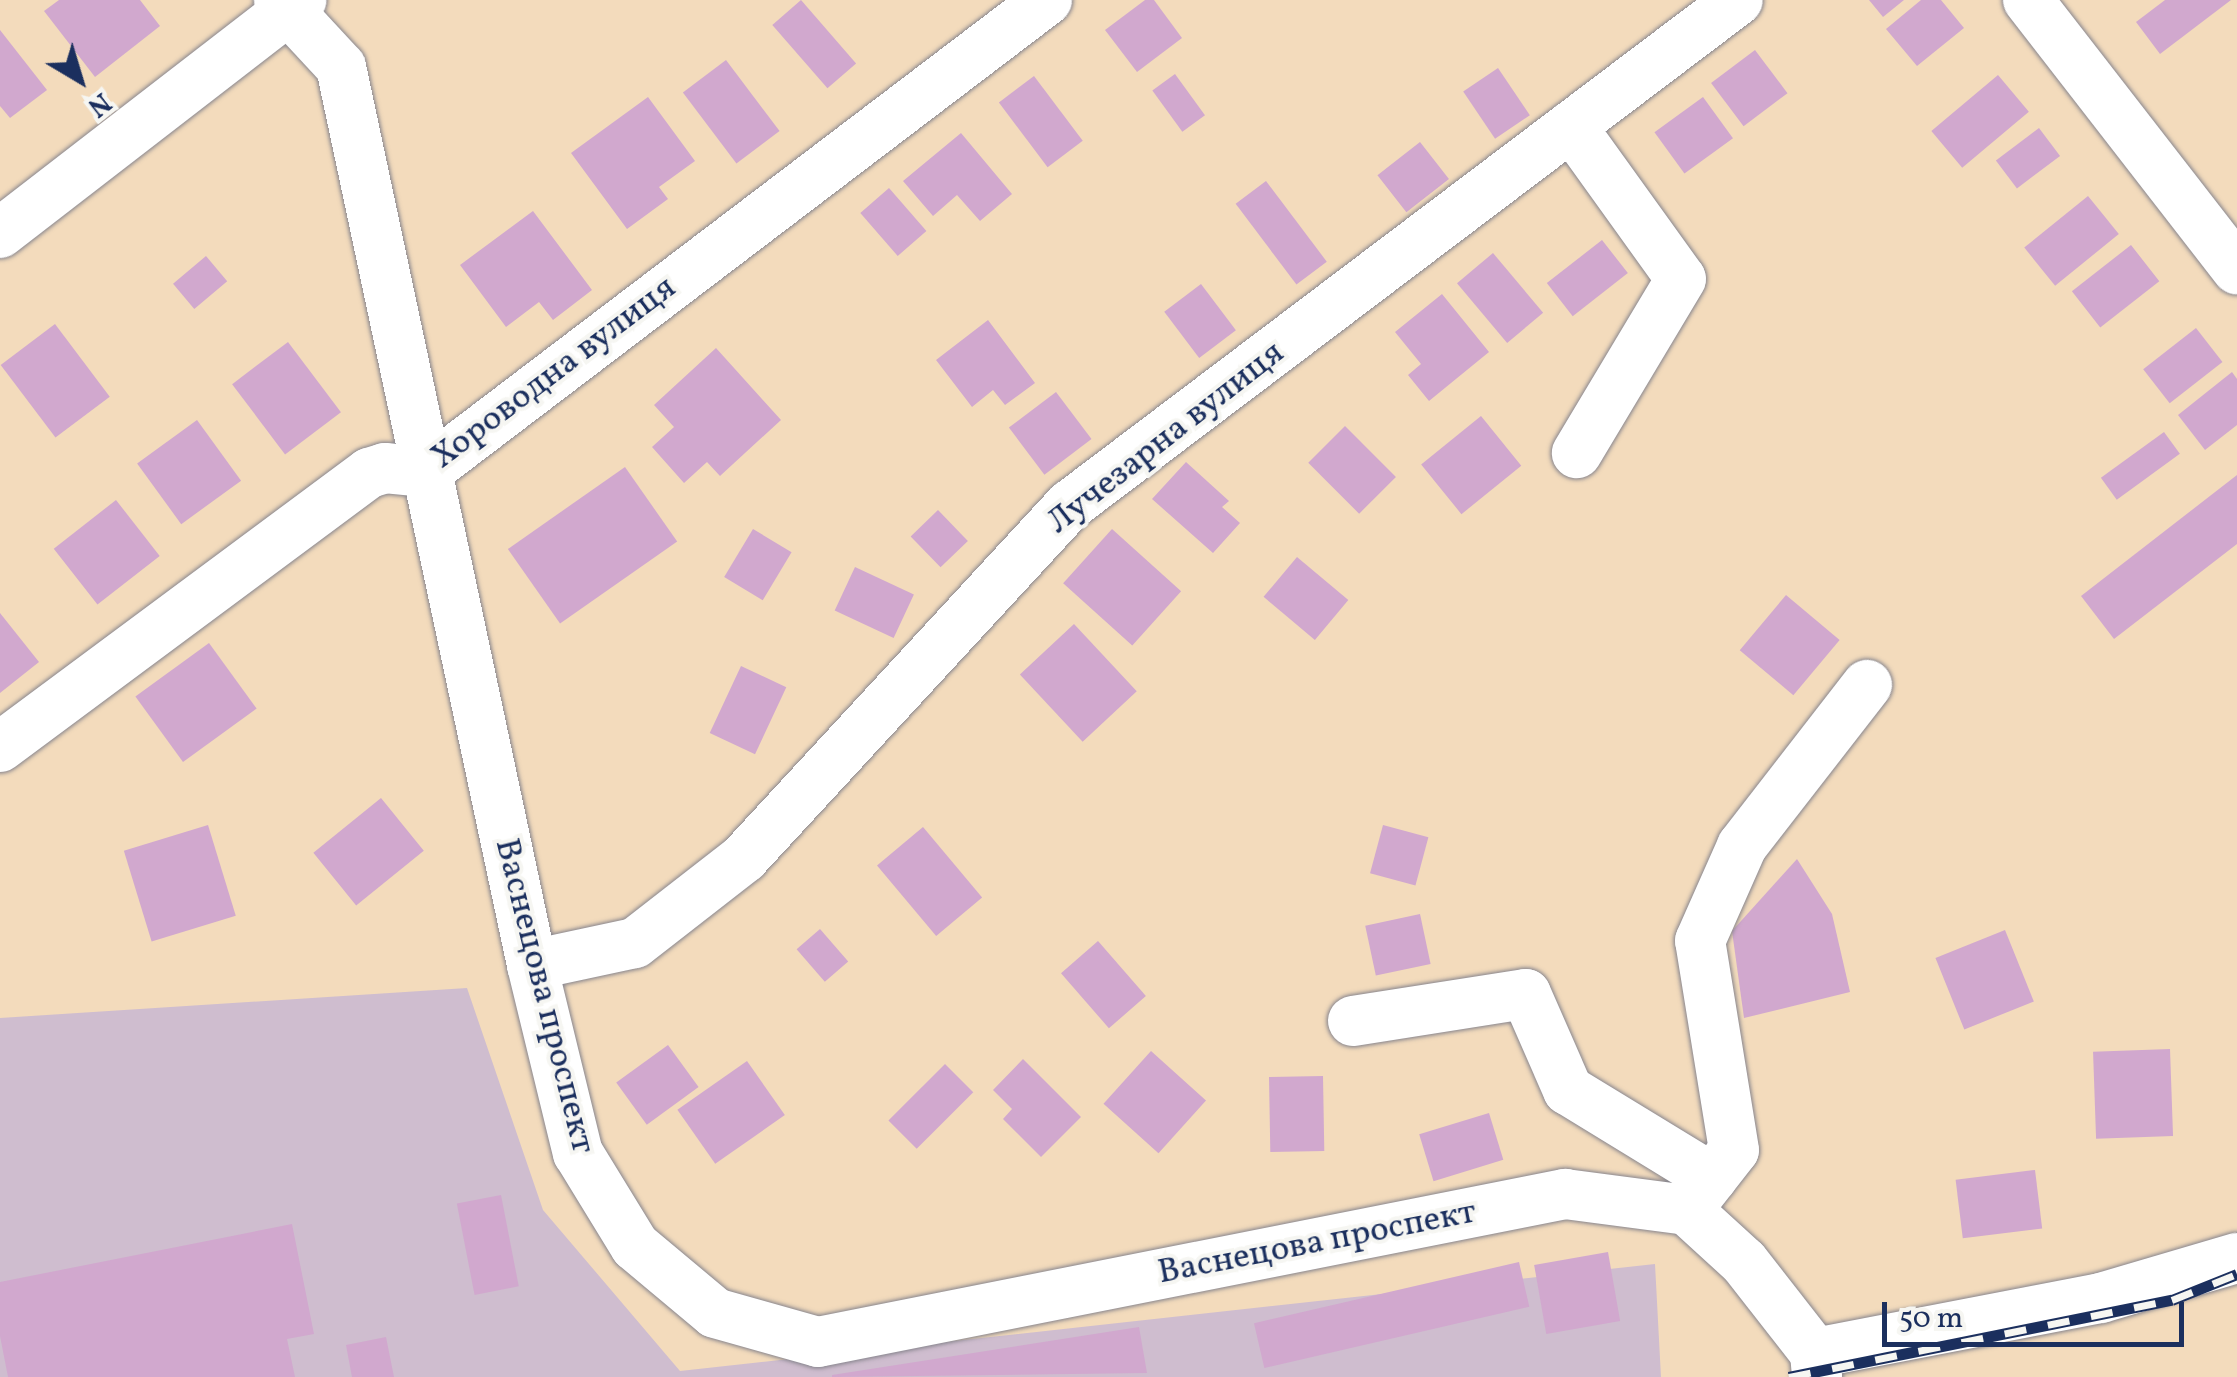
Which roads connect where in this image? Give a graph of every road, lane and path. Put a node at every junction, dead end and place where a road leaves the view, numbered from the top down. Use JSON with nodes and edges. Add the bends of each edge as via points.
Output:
{"nodes":[{"id":1,"x":1047,"y":0,"type":"edge"},
{"id":2,"x":1738,"y":0,"type":"edge"},
{"id":3,"x":2028,"y":0,"type":"edge"},
{"id":4,"x":289,"y":4,"type":"edge"},
{"id":5,"x":1571,"y":126,"type":"junction"},
{"id":6,"x":0,"y":233,"type":"edge"},
{"id":7,"x":2235,"y":261,"type":"edge"},
{"id":8,"x":1578,"y":453,"type":"dead end"},
{"id":9,"x":426,"y":472,"type":"junction"},
{"id":10,"x":1868,"y":684,"type":"dead end"},
{"id":11,"x":0,"y":746,"type":"edge"},
{"id":12,"x":532,"y":965,"type":"junction"},
{"id":13,"x":1353,"y":1021,"type":"dead end"},
{"id":14,"x":1699,"y":1194,"type":"junction"},
{"id":15,"x":2237,"y":1258,"type":"edge"},
{"id":16,"x":1816,"y":1365,"type":"edge"}],
"edges":[{"from":1,"to":9,"type":"street","name":"Хороводна вулиця"},
{"from":2,"to":5,"type":"street","name":"Лучезарна вулиця"},
{"from":3,"to":7,"type":"street"},
{"from":4,"to":6,"type":"street"},
{"from":4,"to":9,"type":"street","name":"Васнецова проспект","via":[[341,67]]},
{"from":5,"to":8,"type":"street","via":[[1681,279]]},
{"from":5,"to":12,"type":"street","name":"Лучезарна вулиця","via":[[1070,505],[744,858],[635,943]]},
{"from":9,"to":11,"type":"street","name":"Хороводна вулиця","via":[[369,473]]},
{"from":9,"to":12,"type":"street","name":"Васнецова проспект"},
{"from":10,"to":14,"type":"street","via":[[1742,846],[1700,941],[1734,1150]]},
{"from":12,"to":14,"type":"street","name":"Васнецова проспект","via":[[578,1154],[635,1246],[714,1313],[818,1342],[1564,1194]]},
{"from":13,"to":14,"type":"street","via":[[1526,994],[1568,1090]]},
{"from":14,"to":16,"type":"street"},
{"from":15,"to":16,"type":"street","via":[[2101,1298]]}]}
